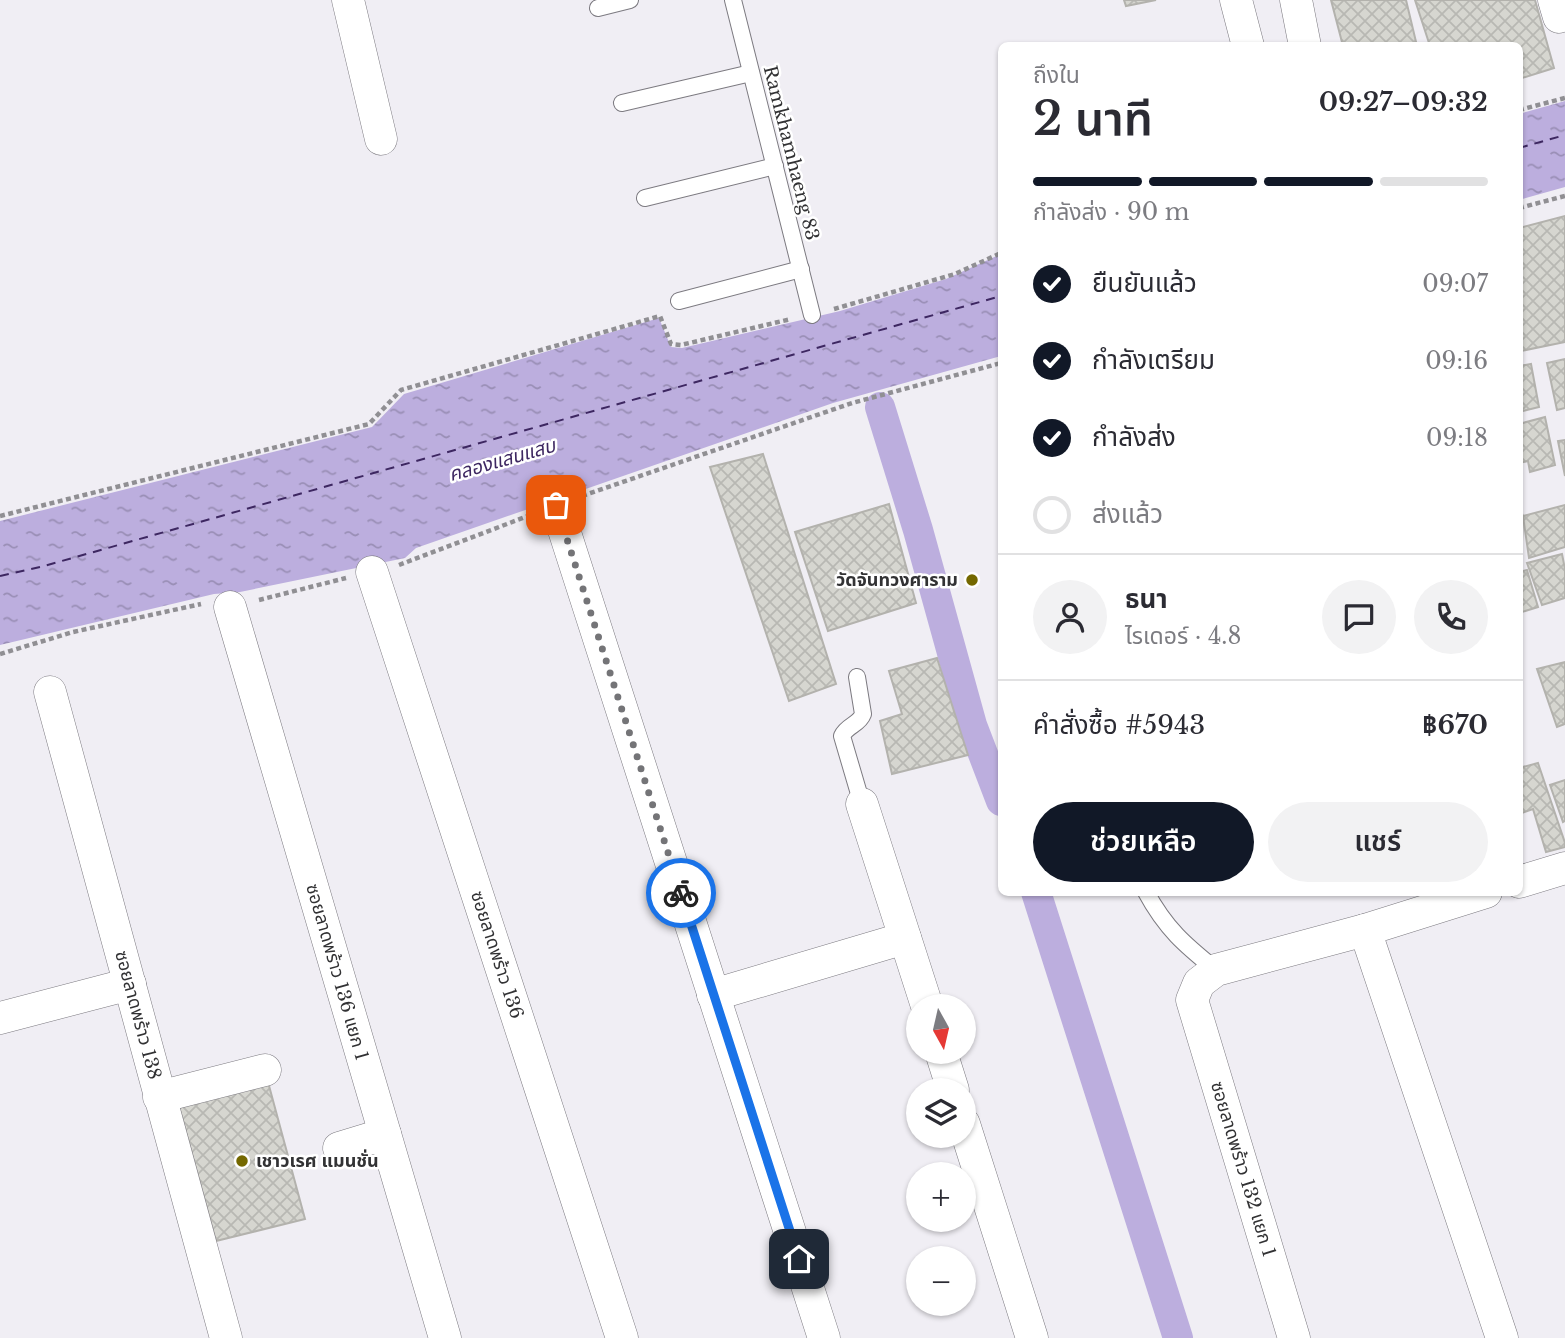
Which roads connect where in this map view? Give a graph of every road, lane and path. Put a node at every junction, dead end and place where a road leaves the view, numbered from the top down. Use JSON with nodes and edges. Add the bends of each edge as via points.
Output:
{"nodes":[{"id":1,"x":348,"y":0,"type":"edge"},
{"id":2,"x":630,"y":0,"type":"edge"},
{"id":3,"x":733,"y":0,"type":"edge"},
{"id":4,"x":1236,"y":0,"type":"edge"},
{"id":5,"x":1296,"y":0,"type":"edge"},
{"id":6,"x":598,"y":8,"type":"dead end"},
{"id":7,"x":1247,"y":42,"type":"edge"},
{"id":8,"x":1304,"y":42,"type":"edge"},
{"id":9,"x":751,"y":73,"type":"junction"},
{"id":10,"x":1565,"y":98,"type":"edge"},
{"id":11,"x":622,"y":103,"type":"dead end"},
{"id":12,"x":1523,"y":109,"type":"edge"},
{"id":13,"x":382,"y":139,"type":"dead end"},
{"id":14,"x":775,"y":166,"type":"junction"},
{"id":15,"x":1565,"y":196,"type":"edge"},
{"id":16,"x":645,"y":198,"type":"dead end"},
{"id":17,"x":1523,"y":207,"type":"edge"},
{"id":18,"x":998,"y":254,"type":"edge"},
{"id":19,"x":800,"y":269,"type":"junction"},
{"id":20,"x":679,"y":301,"type":"dead end"},
{"id":21,"x":812,"y":315,"type":"junction"},
{"id":22,"x":998,"y":364,"type":"edge"},
{"id":23,"x":556,"y":505,"type":"junction"},
{"id":24,"x":0,"y":516,"type":"edge"},
{"id":25,"x":372,"y":572,"type":"junction"},
{"id":26,"x":230,"y":607,"type":"junction"},
{"id":27,"x":0,"y":654,"type":"edge"},
{"id":28,"x":857,"y":677,"type":"dead end"},
{"id":29,"x":50,"y":692,"type":"dead end"},
{"id":30,"x":862,"y":804,"type":"joint"},
{"id":31,"x":1565,"y":868,"type":"edge"},
{"id":32,"x":1523,"y":881,"type":"edge"},
{"id":33,"x":1148,"y":896,"type":"edge"},
{"id":34,"x":1473,"y":896,"type":"edge"},
{"id":35,"x":1365,"y":930,"type":"junction"},
{"id":36,"x":905,"y":938,"type":"junction"},
{"id":37,"x":1216,"y":970,"type":"junction"},
{"id":38,"x":130,"y":984,"type":"junction"},
{"id":39,"x":923,"y":994,"type":"edge"},
{"id":40,"x":713,"y":995,"type":"junction"},
{"id":41,"x":0,"y":1018,"type":"edge"},
{"id":42,"x":264,"y":1070,"type":"dead end"},
{"id":43,"x":159,"y":1097,"type":"junction"},
{"id":44,"x":385,"y":1134,"type":"junction"},
{"id":45,"x":339,"y":1148,"type":"dead end"},
{"id":46,"x":972,"y":1148,"type":"edge"},
{"id":47,"x":226,"y":1338,"type":"edge"},
{"id":48,"x":445,"y":1338,"type":"edge"},
{"id":49,"x":622,"y":1338,"type":"edge"},
{"id":50,"x":824,"y":1338,"type":"edge"},
{"id":51,"x":1032,"y":1338,"type":"edge"},
{"id":52,"x":1294,"y":1338,"type":"edge"},
{"id":53,"x":1502,"y":1338,"type":"edge"}],
"edges":[{"from":1,"to":13,"type":"street"},
{"from":2,"to":6,"type":"lane"},
{"from":3,"to":9,"type":"lane","name":"Ramkhamhaeng 83"},
{"from":4,"to":7,"type":"street"},
{"from":5,"to":8,"type":"street"},
{"from":9,"to":11,"type":"lane"},
{"from":9,"to":14,"type":"lane","name":"Ramkhamhaeng 83"},
{"from":10,"to":12,"type":"path"},
{"from":14,"to":16,"type":"lane"},
{"from":14,"to":19,"type":"lane","name":"Ramkhamhaeng 83"},
{"from":15,"to":17,"type":"path"},
{"from":18,"to":21,"type":"path","via":[[955,274]]},
{"from":19,"to":20,"type":"lane"},
{"from":19,"to":21,"type":"lane","name":"Ramkhamhaeng 83"},
{"from":21,"to":24,"type":"path","via":[[681,345],[671,344],[660,316],[401,390],[369,424]]},
{"from":22,"to":23,"type":"path","via":[[852,403]]},
{"from":23,"to":25,"type":"path","via":[[411,562]]},
{"from":23,"to":40,"type":"street"},
{"from":25,"to":26,"type":"path"},
{"from":25,"to":49,"type":"street","name":"ซอยลาดพร้าว 136"},
{"from":26,"to":27,"type":"path","via":[[220,600],[73,632]]},
{"from":26,"to":44,"type":"street","name":"ซอยลาดพร้าว 136 แยก 1"},
{"from":28,"to":30,"type":"lane","via":[[863,714],[842,736]]},
{"from":29,"to":38,"type":"street","name":"ซอยลาดพร้าว 138"},
{"from":30,"to":36,"type":"street"},
{"from":31,"to":32,"type":"street"},
{"from":33,"to":37,"type":"lane","via":[[1177,938]]},
{"from":34,"to":35,"type":"street"},
{"from":35,"to":37,"type":"street"},
{"from":35,"to":53,"type":"street"},
{"from":36,"to":39,"type":"street"},
{"from":36,"to":40,"type":"street"},
{"from":37,"to":52,"type":"street","name":"ซอยลาดพร้าว 132 แยก 1","via":[[1199,983],[1192,1000]]},
{"from":38,"to":41,"type":"street"},
{"from":38,"to":43,"type":"street","name":"ซอยลาดพร้าว 138"},
{"from":40,"to":50,"type":"street"},
{"from":42,"to":43,"type":"street"},
{"from":43,"to":47,"type":"street","name":"ซอยลาดพร้าว 138"},
{"from":44,"to":45,"type":"street"},
{"from":44,"to":48,"type":"street","name":"ซอยลาดพร้าว 136 แยก 1"},
{"from":46,"to":51,"type":"street"}]}
